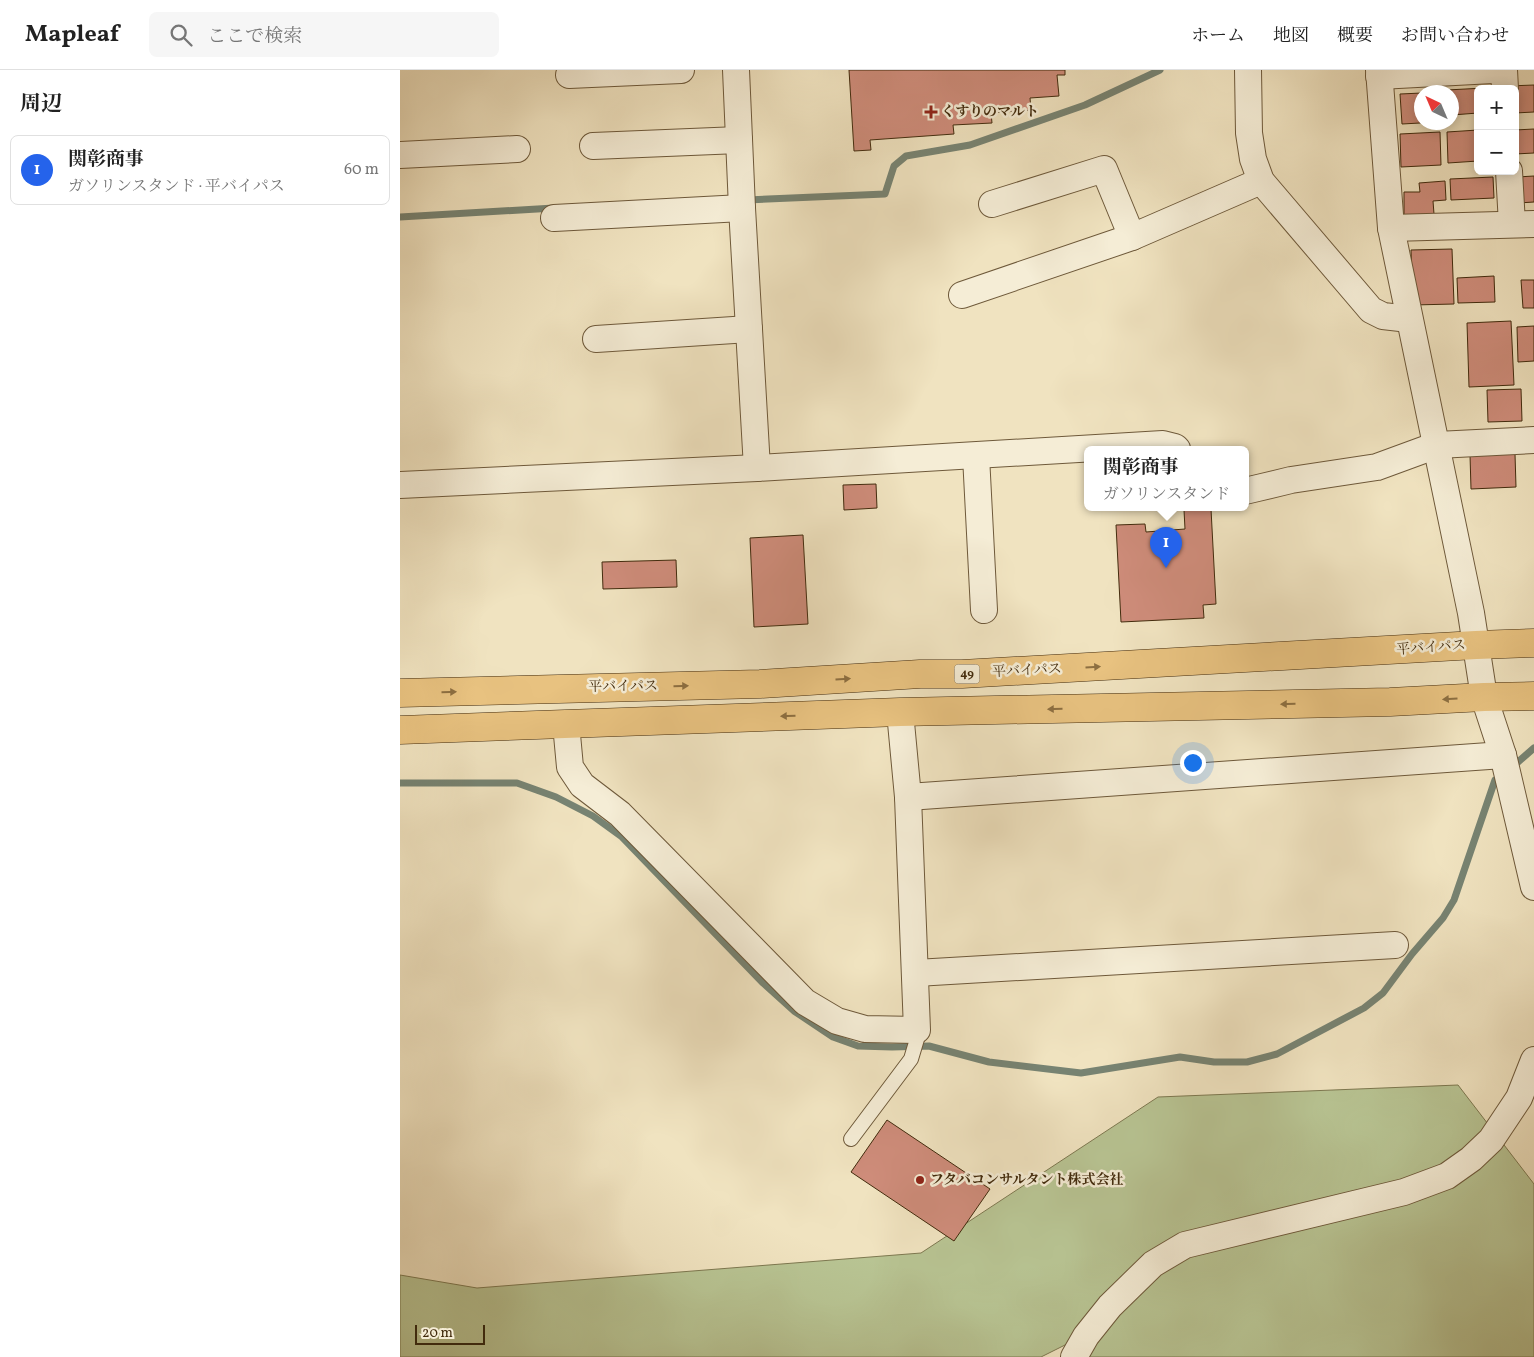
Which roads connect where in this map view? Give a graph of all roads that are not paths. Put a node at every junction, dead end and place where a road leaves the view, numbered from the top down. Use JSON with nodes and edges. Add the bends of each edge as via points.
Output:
{"nodes":[{"id":1,"x":681,"y":70,"type":"edge"},
{"id":2,"x":736,"y":70,"type":"edge"},
{"id":3,"x":1248,"y":70,"type":"edge"},
{"id":4,"x":1493,"y":70,"type":"edge"},
{"id":5,"x":1504,"y":70,"type":"edge"},
{"id":6,"x":1379,"y":73,"type":"edge"},
{"id":7,"x":569,"y":75,"type":"dead end"},
{"id":8,"x":1505,"y":85,"type":"edge"},
{"id":9,"x":739,"y":140,"type":"junction"},
{"id":10,"x":593,"y":146,"type":"dead end"},
{"id":11,"x":517,"y":149,"type":"dead end"},
{"id":12,"x":400,"y":155,"type":"edge"},
{"id":13,"x":1510,"y":175,"type":"edge"},
{"id":14,"x":1261,"y":181,"type":"junction"},
{"id":15,"x":742,"y":202,"type":"junction"},
{"id":16,"x":992,"y":204,"type":"dead end"},
{"id":17,"x":554,"y":218,"type":"dead end"},
{"id":18,"x":1523,"y":224,"type":"edge"},
{"id":19,"x":1391,"y":228,"type":"junction"},
{"id":20,"x":1132,"y":237,"type":"junction"},
{"id":21,"x":962,"y":296,"type":"dead end"},
{"id":22,"x":1409,"y":319,"type":"junction"},
{"id":23,"x":749,"y":329,"type":"junction"},
{"id":24,"x":596,"y":339,"type":"dead end"},
{"id":25,"x":1534,"y":440,"type":"edge"},
{"id":26,"x":1437,"y":445,"type":"junction"},
{"id":27,"x":1132,"y":446,"type":"edge"},
{"id":28,"x":1170,"y":446,"type":"edge"},
{"id":29,"x":1084,"y":449,"type":"edge"},
{"id":30,"x":976,"y":456,"type":"junction"},
{"id":31,"x":757,"y":468,"type":"junction"},
{"id":32,"x":400,"y":485,"type":"edge"},
{"id":33,"x":1249,"y":490,"type":"edge"},
{"id":34,"x":984,"y":610,"type":"dead end"},
{"id":35,"x":1534,"y":643,"type":"edge"},
{"id":36,"x":1476,"y":645,"type":"junction"},
{"id":37,"x":400,"y":693,"type":"edge"},
{"id":38,"x":1534,"y":696,"type":"edge"},
{"id":39,"x":1484,"y":697,"type":"junction"},
{"id":40,"x":900,"y":712,"type":"junction"},
{"id":41,"x":566,"y":724,"type":"junction"},
{"id":42,"x":400,"y":730,"type":"edge"},
{"id":43,"x":1503,"y":755,"type":"junction"},
{"id":44,"x":908,"y":797,"type":"junction"},
{"id":45,"x":1534,"y":886,"type":"edge"},
{"id":46,"x":1395,"y":945,"type":"dead end"},
{"id":47,"x":916,"y":973,"type":"junction"},
{"id":48,"x":917,"y":1034,"type":"junction"},
{"id":49,"x":1534,"y":1060,"type":"edge"},
{"id":50,"x":851,"y":1139,"type":"dead end"},
{"id":51,"x":1074,"y":1357,"type":"edge"}],
"edges":[{"from":1,"to":7,"type":"street"},
{"from":2,"to":9,"type":"street"},
{"from":3,"to":14,"type":"street","via":[[1249,133]]},
{"from":4,"to":6,"type":"street"},
{"from":5,"to":8,"type":"street"},
{"from":6,"to":19,"type":"street"},
{"from":9,"to":10,"type":"street"},
{"from":9,"to":15,"type":"street"},
{"from":11,"to":12,"type":"street"},
{"from":13,"to":18,"type":"street"},
{"from":14,"to":20,"type":"street"},
{"from":14,"to":22,"type":"street","via":[[1371,310],[1383,316]]},
{"from":15,"to":17,"type":"street"},
{"from":15,"to":23,"type":"street"},
{"from":16,"to":20,"type":"street","via":[[1104,168]]},
{"from":18,"to":19,"type":"street"},
{"from":19,"to":22,"type":"street"},
{"from":20,"to":21,"type":"street"},
{"from":22,"to":26,"type":"street"},
{"from":23,"to":24,"type":"street"},
{"from":23,"to":31,"type":"street"},
{"from":25,"to":26,"type":"street"},
{"from":26,"to":33,"type":"street","via":[[1377,467]]},
{"from":26,"to":36,"type":"street"},
{"from":27,"to":28,"type":"street"},
{"from":29,"to":30,"type":"street"},
{"from":30,"to":31,"type":"street"},
{"from":30,"to":34,"type":"street"},
{"from":31,"to":32,"type":"street"},
{"from":35,"to":36,"type":"highway","name":"平バイパス","number":"49"},
{"from":37,"to":36,"type":"highway","name":"平バイパス","number":"49","one_way":true,"via":[[760,684]]},
{"from":36,"to":39,"type":"street"},
{"from":38,"to":39,"type":"highway"},
{"from":39,"to":40,"type":"highway","one_way":true,"via":[[1390,702]]},
{"from":39,"to":43,"type":"street"},
{"from":40,"to":41,"type":"highway","one_way":true},
{"from":40,"to":44,"type":"street"},
{"from":41,"to":42,"type":"highway"},
{"from":41,"to":48,"type":"street","via":[[570,767],[582,785],[620,814],[805,1002],[837,1021],[866,1029]]},
{"from":43,"to":44,"type":"street"},
{"from":43,"to":45,"type":"street"},
{"from":44,"to":47,"type":"street"},
{"from":46,"to":47,"type":"street"},
{"from":47,"to":48,"type":"street"},
{"from":48,"to":50,"type":"lane","via":[[911,1059]]},
{"from":49,"to":51,"type":"street","via":[[1519,1098],[1491,1140],[1447,1176],[1404,1192],[1185,1245],[1153,1264],[1110,1306]]}]}
